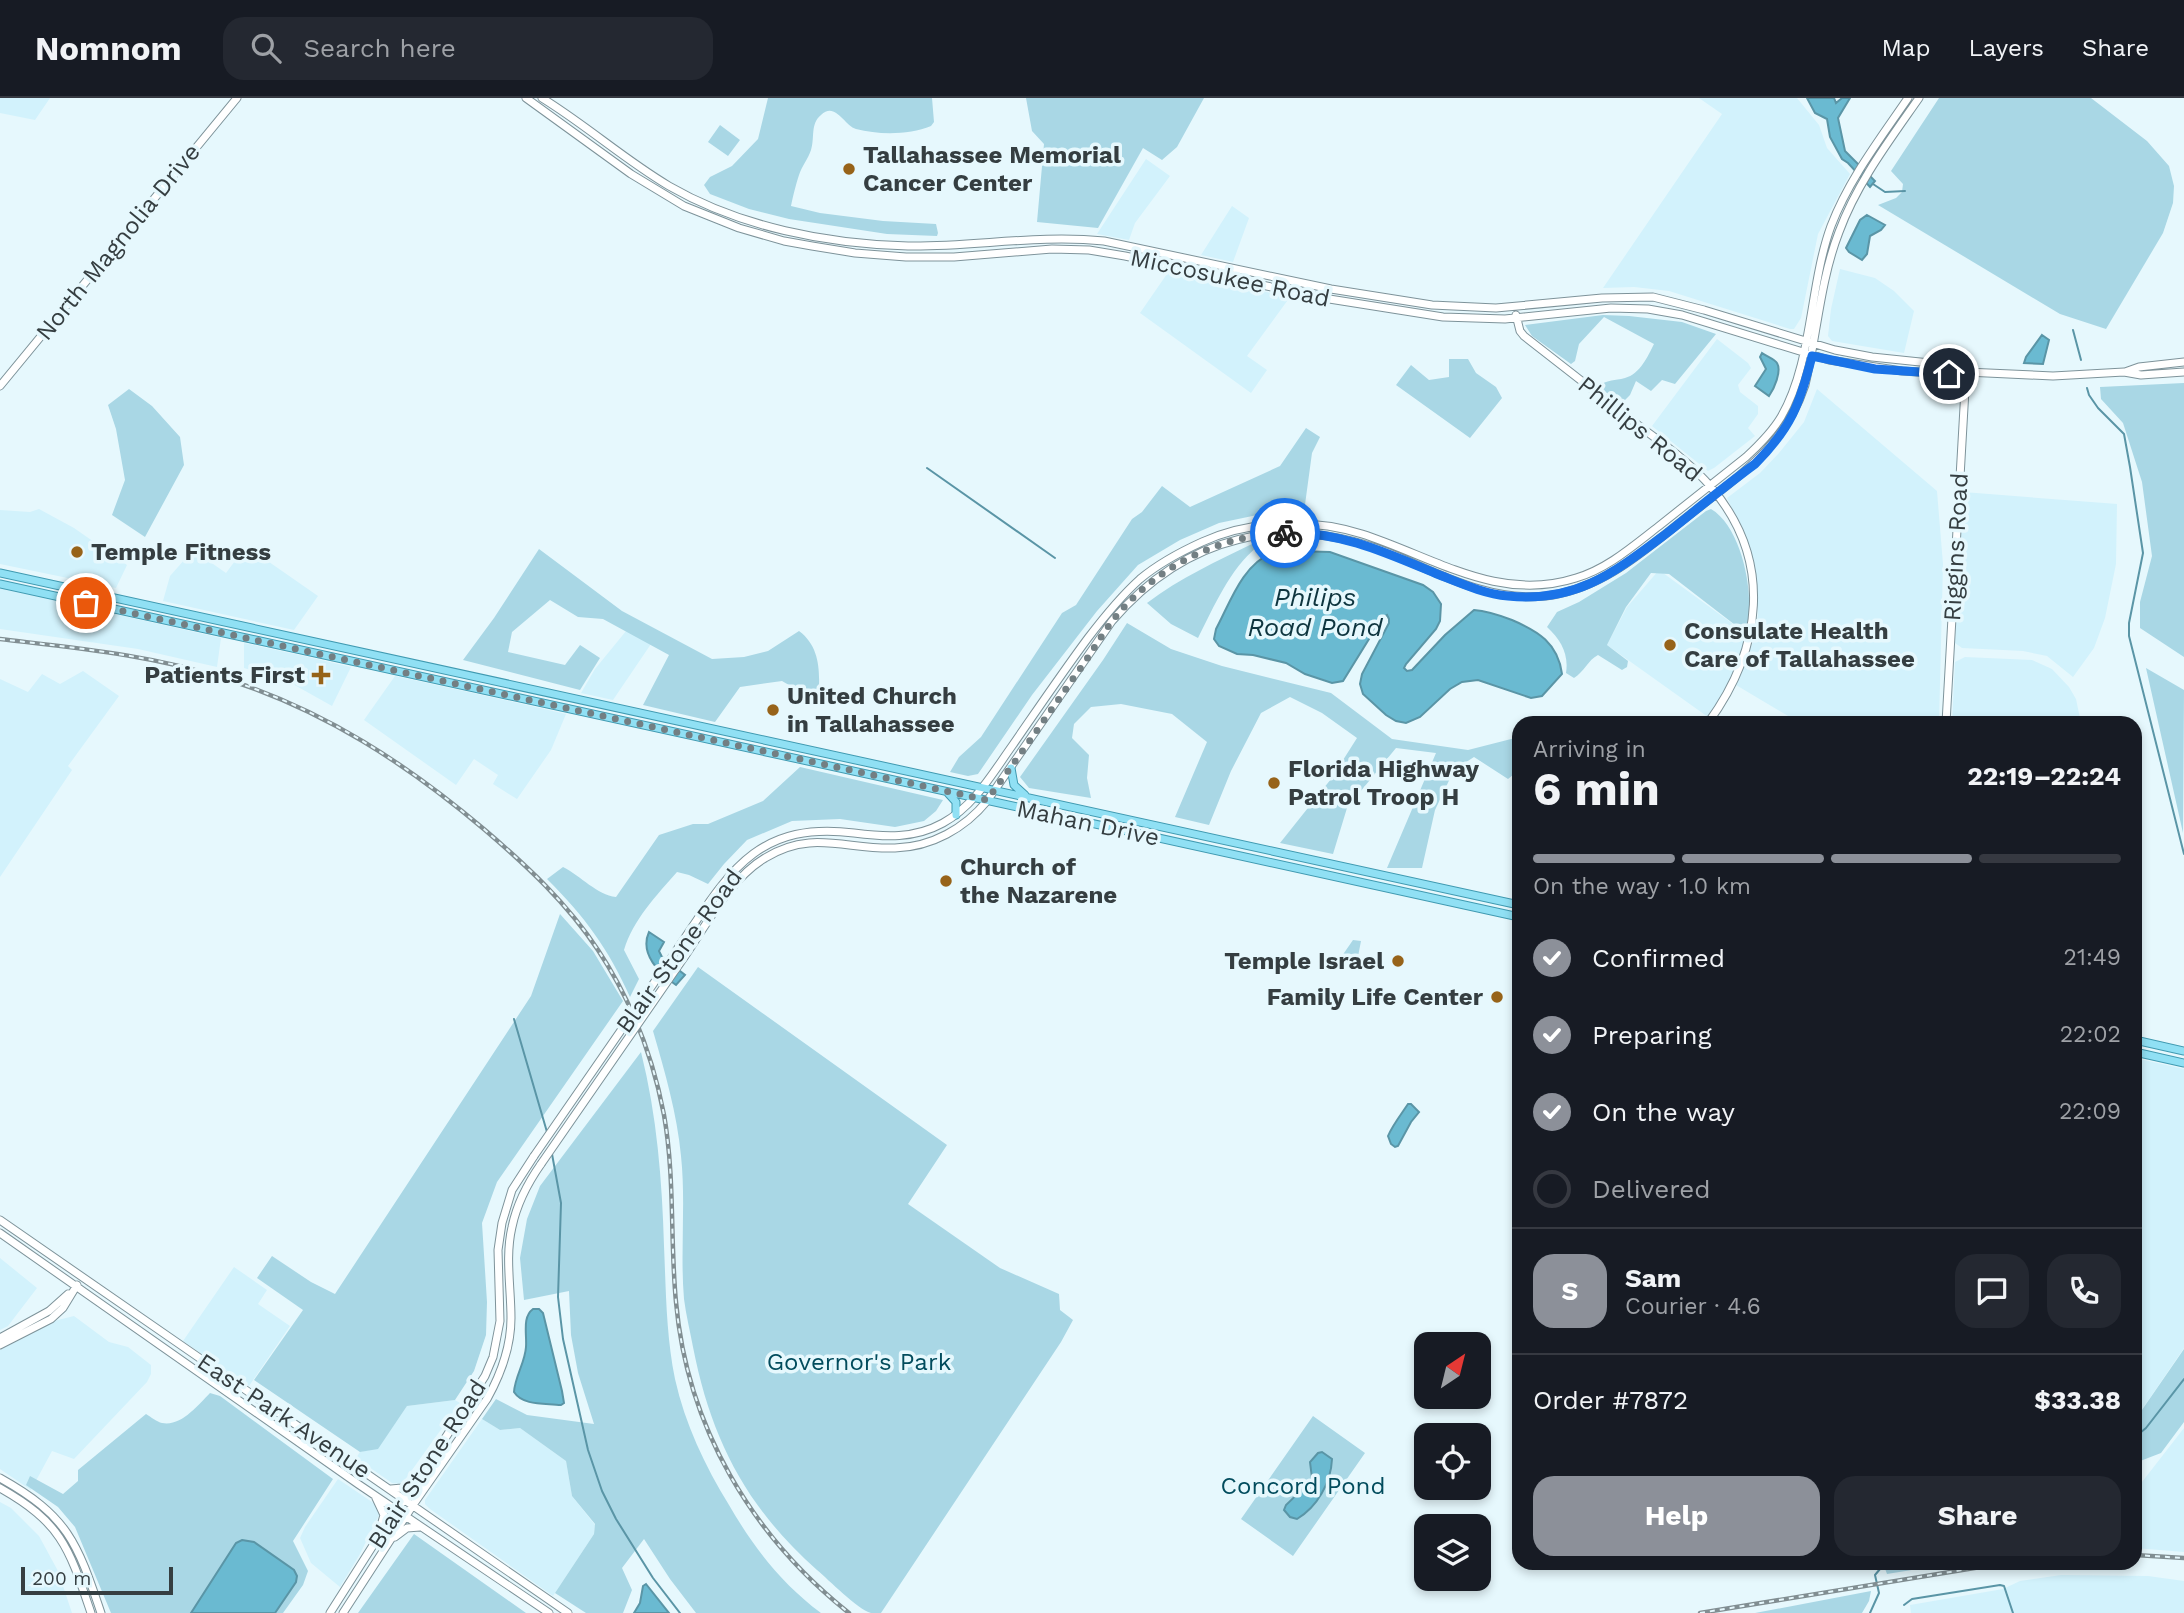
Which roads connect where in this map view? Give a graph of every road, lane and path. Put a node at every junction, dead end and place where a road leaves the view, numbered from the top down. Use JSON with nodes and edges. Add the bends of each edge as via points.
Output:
{"nodes":[{"id":1,"x":237,"y":98,"type":"edge"},
{"id":2,"x":526,"y":98,"type":"edge"},
{"id":3,"x":542,"y":98,"type":"edge"},
{"id":4,"x":1908,"y":98,"type":"edge"},
{"id":5,"x":1919,"y":98,"type":"edge"},
{"id":6,"x":614,"y":148,"type":"junction"},
{"id":7,"x":608,"y":157,"type":"junction"},
{"id":8,"x":1854,"y":188,"type":"junction"},
{"id":9,"x":665,"y":195,"type":"junction"},
{"id":10,"x":690,"y":196,"type":"junction"},
{"id":11,"x":1118,"y":243,"type":"junction"},
{"id":12,"x":1115,"y":254,"type":"junction"},
{"id":13,"x":1685,"y":304,"type":"junction"},
{"id":14,"x":1515,"y":306,"type":"junction"},
{"id":15,"x":1682,"y":315,"type":"junction"},
{"id":16,"x":1517,"y":317,"type":"junction"},
{"id":17,"x":1805,"y":342,"type":"junction"},
{"id":18,"x":1814,"y":345,"type":"junction"},
{"id":19,"x":1802,"y":353,"type":"junction"},
{"id":20,"x":1812,"y":356,"type":"junction"},
{"id":21,"x":2184,"y":362,"type":"edge"},
{"id":22,"x":1966,"y":372,"type":"junction"},
{"id":23,"x":2124,"y":372,"type":"junction"},
{"id":24,"x":2184,"y":372,"type":"edge"},
{"id":25,"x":0,"y":386,"type":"edge"},
{"id":26,"x":1710,"y":486,"type":"junction"},
{"id":27,"x":1716,"y":494,"type":"junction"},
{"id":28,"x":0,"y":573,"type":"edge"},
{"id":29,"x":0,"y":584,"type":"edge"},
{"id":30,"x":57,"y":585,"type":"junction"},
{"id":31,"x":54,"y":596,"type":"junction"},
{"id":32,"x":211,"y":618,"type":"junction"},
{"id":33,"x":206,"y":629,"type":"junction"},
{"id":34,"x":591,"y":702,"type":"junction"},
{"id":35,"x":588,"y":714,"type":"junction"},
{"id":36,"x":1713,"y":716,"type":"edge"},
{"id":37,"x":1946,"y":716,"type":"edge"},
{"id":38,"x":735,"y":733,"type":"junction"},
{"id":39,"x":732,"y":745,"type":"junction"},
{"id":40,"x":1011,"y":768,"type":"junction"},
{"id":41,"x":983,"y":788,"type":"junction"},
{"id":42,"x":995,"y":790,"type":"junction"},
{"id":43,"x":947,"y":791,"type":"junction"},
{"id":44,"x":1029,"y":797,"type":"junction"},
{"id":45,"x":975,"y":798,"type":"junction"},
{"id":46,"x":987,"y":800,"type":"junction"},
{"id":47,"x":956,"y":815,"type":"junction"},
{"id":48,"x":814,"y":831,"type":"junction"},
{"id":49,"x":918,"y":833,"type":"junction"},
{"id":50,"x":816,"y":841,"type":"junction"},
{"id":51,"x":915,"y":846,"type":"junction"},
{"id":52,"x":1476,"y":895,"type":"junction"},
{"id":53,"x":1512,"y":903,"type":"edge"},
{"id":54,"x":709,"y":904,"type":"junction"},
{"id":55,"x":1475,"y":907,"type":"junction"},
{"id":56,"x":717,"y":910,"type":"junction"},
{"id":57,"x":1512,"y":915,"type":"edge"},
{"id":58,"x":2142,"y":1042,"type":"edge"},
{"id":59,"x":2184,"y":1051,"type":"edge"},
{"id":60,"x":2142,"y":1054,"type":"edge"},
{"id":61,"x":2184,"y":1063,"type":"edge"},
{"id":62,"x":0,"y":1220,"type":"edge"},
{"id":63,"x":0,"y":1233,"type":"edge"},
{"id":64,"x":82,"y":1278,"type":"junction"},
{"id":65,"x":76,"y":1286,"type":"junction"},
{"id":66,"x":0,"y":1338,"type":"edge"},
{"id":67,"x":0,"y":1345,"type":"edge"},
{"id":68,"x":458,"y":1417,"type":"junction"},
{"id":69,"x":469,"y":1425,"type":"junction"},
{"id":70,"x":0,"y":1478,"type":"edge"},
{"id":71,"x":417,"y":1481,"type":"junction"},
{"id":72,"x":0,"y":1488,"type":"edge"},
{"id":73,"x":19,"y":1489,"type":"junction"},
{"id":74,"x":390,"y":1489,"type":"junction"},
{"id":75,"x":374,"y":1495,"type":"junction"},
{"id":76,"x":15,"y":1496,"type":"junction"},
{"id":77,"x":405,"y":1499,"type":"junction"},
{"id":78,"x":413,"y":1505,"type":"junction"},
{"id":79,"x":397,"y":1510,"type":"junction"},
{"id":80,"x":406,"y":1516,"type":"junction"},
{"id":81,"x":420,"y":1527,"type":"junction"},
{"id":82,"x":378,"y":1536,"type":"junction"},
{"id":83,"x":389,"y":1542,"type":"junction"},
{"id":84,"x":346,"y":1588,"type":"junction"},
{"id":85,"x":356,"y":1595,"type":"junction"},
{"id":86,"x":543,"y":1596,"type":"junction"},
{"id":87,"x":537,"y":1605,"type":"junction"},
{"id":88,"x":91,"y":1613,"type":"edge"},
{"id":89,"x":101,"y":1613,"type":"edge"},
{"id":90,"x":330,"y":1613,"type":"edge"},
{"id":91,"x":343,"y":1613,"type":"edge"},
{"id":92,"x":549,"y":1613,"type":"edge"},
{"id":93,"x":568,"y":1613,"type":"edge"}],
"edges":[{"from":1,"to":25,"type":"main road","name":"North Magnolia Drive"},
{"from":2,"to":7,"type":"main road","name":"Miccosukee Road"},
{"from":3,"to":6,"type":"main road","name":"Miccosukee Road"},
{"from":4,"to":8,"type":"main road"},
{"from":5,"to":8,"type":"main road"},
{"from":6,"to":7,"type":"main road"},
{"from":6,"to":10,"type":"main road","name":"Miccosukee Road"},
{"from":7,"to":9,"type":"main road","name":"Miccosukee Road"},
{"from":8,"to":17,"type":"main road","name":"Blair Stone Road","via":[[1825,243]]},
{"from":8,"to":18,"type":"main road","name":"Blair Stone Road","via":[[1833,251]]},
{"from":9,"to":10,"type":"main road","via":[[677,199]]},
{"from":9,"to":12,"type":"main road","name":"Miccosukee Road","via":[[748,231],[855,253],[954,257],[1052,248]]},
{"from":10,"to":11,"type":"main road","name":"Miccosukee Road","via":[[770,227],[883,244],[954,246],[1049,238]]},
{"from":11,"to":12,"type":"main road"},
{"from":11,"to":14,"type":"main road","name":"Miccosukee Road","via":[[1414,302],[1450,307]]},
{"from":12,"to":16,"type":"main road","name":"Miccosukee Road","via":[[1405,312],[1469,319]]},
{"from":13,"to":14,"type":"main road","name":"Miccosukee Road","via":[[1620,296]]},
{"from":13,"to":15,"type":"main road"},
{"from":13,"to":17,"type":"main road","name":"Miccosukee Road"},
{"from":14,"to":16,"type":"main road","name":"Phillips Road"},
{"from":15,"to":16,"type":"main road","name":"Miccosukee Road","via":[[1629,307]]},
{"from":15,"to":19,"type":"main road","name":"Miccosukee Road"},
{"from":16,"to":26,"type":"main road","name":"Phillips Road","via":[[1524,336],[1675,453]]},
{"from":17,"to":18,"type":"main road","name":"Miccosukee Road"},
{"from":17,"to":19,"type":"main road","name":"Blair Stone Road"},
{"from":18,"to":20,"type":"main road","name":"Blair Stone Road"},
{"from":18,"to":22,"type":"main road","name":"Miccosukee Road","via":[[1949,365]]},
{"from":19,"to":20,"type":"main road","name":"Miccosukee Road"},
{"from":19,"to":26,"type":"main road","name":"Blair Stone Road","via":[[1793,392],[1780,419],[1760,445]]},
{"from":20,"to":22,"type":"main road","name":"Miccosukee Road","via":[[1902,371]]},
{"from":20,"to":27,"type":"main road","name":"Blair Stone Road","via":[[1800,402],[1785,429],[1755,464]]},
{"from":21,"to":23,"type":"main road","name":"Miccosukee Road"},
{"from":22,"to":23,"type":"main road","name":"Miccosukee Road","via":[[2034,376]]},
{"from":22,"to":37,"type":"main road","name":"Riggins Road"},
{"from":23,"to":24,"type":"main road","name":"Miccosukee Road"},
{"from":26,"to":27,"type":"main road","name":"Phillips Road"},
{"from":26,"to":41,"type":"main road","name":"Blair Stone Road","via":[[1615,559],[1580,577],[1544,585],[1491,582],[1361,534],[1323,526],[1267,525],[1206,540],[1158,565],[1116,602]]},
{"from":27,"to":36,"type":"main road","name":"Phillips Road","via":[[1746,550],[1754,608],[1742,664]]},
{"from":27,"to":40,"type":"main road","name":"Blair Stone Road","via":[[1618,570],[1585,586],[1547,596],[1491,593],[1362,543],[1325,535],[1252,536],[1210,548],[1169,569],[1126,605]]},
{"from":28,"to":30,"type":"main road","name":"Mahan Drive"},
{"from":29,"to":31,"type":"main road","name":"Mahan Drive"},
{"from":30,"to":31,"type":"main road"},
{"from":30,"to":32,"type":"main road","name":"Mahan Drive"},
{"from":31,"to":33,"type":"main road","name":"Mahan Drive"},
{"from":32,"to":33,"type":"main road"},
{"from":32,"to":34,"type":"main road","name":"Mahan Drive"},
{"from":33,"to":35,"type":"main road","name":"Mahan Drive"},
{"from":34,"to":35,"type":"main road"},
{"from":34,"to":38,"type":"main road","name":"Mahan Drive"},
{"from":35,"to":39,"type":"main road","name":"Mahan Drive"},
{"from":38,"to":39,"type":"main road"},
{"from":38,"to":41,"type":"main road","name":"Mahan Drive"},
{"from":39,"to":43,"type":"main road","name":"Mahan Drive"},
{"from":40,"to":42,"type":"main road","name":"Blair Stone Road"},
{"from":40,"to":44,"type":"main road","via":[[1014,785]]},
{"from":41,"to":42,"type":"main road","name":"Mahan Drive"},
{"from":41,"to":45,"type":"main road","name":"Blair Stone Road"},
{"from":42,"to":44,"type":"main road","name":"Mahan Drive"},
{"from":42,"to":46,"type":"main road","name":"Blair Stone Road"},
{"from":43,"to":45,"type":"main road","name":"Mahan Drive"},
{"from":43,"to":47,"type":"main road","via":[[956,803]]},
{"from":44,"to":52,"type":"main road","name":"Mahan Drive"},
{"from":45,"to":46,"type":"main road","name":"Mahan Drive"},
{"from":45,"to":47,"type":"main road","name":"Blair Stone Road"},
{"from":46,"to":51,"type":"main road","name":"Blair Stone Road","via":[[953,831]]},
{"from":46,"to":55,"type":"main road","name":"Mahan Drive"},
{"from":47,"to":49,"type":"main road","name":"Blair Stone Road"},
{"from":48,"to":49,"type":"main road","name":"Blair Stone Road","via":[[883,837]]},
{"from":48,"to":50,"type":"main road"},
{"from":48,"to":54,"type":"main road","name":"Blair Stone Road","via":[[774,841],[750,855]]},
{"from":49,"to":51,"type":"main road"},
{"from":50,"to":51,"type":"main road","name":"Blair Stone Road"},
{"from":50,"to":56,"type":"main road","name":"Blair Stone Road","via":[[782,849],[758,862]]},
{"from":52,"to":53,"type":"main road","name":"Mahan Drive"},
{"from":52,"to":55,"type":"main road"},
{"from":54,"to":56,"type":"main road"},
{"from":54,"to":68,"type":"main road","name":"Blair Stone Road","bridge":true,"via":[[512,1190],[498,1250],[500,1321],[493,1357]]},
{"from":55,"to":57,"type":"main road","name":"Mahan Drive"},
{"from":56,"to":69,"type":"main road","name":"Blair Stone Road","bridge":true,"via":[[523,1193],[512,1226],[506,1354],[496,1384]]},
{"from":58,"to":59,"type":"main road"},
{"from":60,"to":61,"type":"main road"},
{"from":62,"to":64,"type":"main road","name":"East Park Avenue"},
{"from":63,"to":65,"type":"main road","name":"East Park Avenue"},
{"from":64,"to":65,"type":"main road"},
{"from":64,"to":74,"type":"main road","name":"East Park Avenue"},
{"from":65,"to":66,"type":"main road","via":[[56,1307]]},
{"from":65,"to":67,"type":"main road","via":[[51,1319]]},
{"from":65,"to":75,"type":"main road","name":"East Park Avenue"},
{"from":68,"to":69,"type":"main road"},
{"from":68,"to":71,"type":"main road","name":"Blair Stone Road"},
{"from":69,"to":78,"type":"main road","name":"Blair Stone Road"},
{"from":70,"to":73,"type":"main road"},
{"from":71,"to":74,"type":"main road"},
{"from":71,"to":77,"type":"main road","name":"Blair Stone Road"},
{"from":72,"to":76,"type":"main road"},
{"from":73,"to":76,"type":"main road"},
{"from":73,"to":89,"type":"main road","via":[[51,1513],[75,1543]]},
{"from":74,"to":77,"type":"main road","name":"East Park Avenue"},
{"from":75,"to":79,"type":"main road","name":"East Park Avenue"},
{"from":75,"to":82,"type":"main road","via":[[384,1515]]},
{"from":76,"to":88,"type":"main road","via":[[46,1519],[67,1548]]},
{"from":77,"to":78,"type":"main road","name":"East Park Avenue"},
{"from":77,"to":79,"type":"main road","name":"Blair Stone Road"},
{"from":78,"to":80,"type":"main road","name":"Blair Stone Road"},
{"from":78,"to":86,"type":"main road","name":"East Park Avenue"},
{"from":79,"to":80,"type":"main road","name":"East Park Avenue"},
{"from":79,"to":82,"type":"main road","name":"Blair Stone Road"},
{"from":80,"to":81,"type":"main road","name":"East Park Avenue"},
{"from":80,"to":83,"type":"main road","name":"Blair Stone Road"},
{"from":81,"to":83,"type":"main road","via":[[407,1528]]},
{"from":81,"to":87,"type":"main road","name":"East Park Avenue"},
{"from":82,"to":84,"type":"main road","name":"Blair Stone Road"},
{"from":83,"to":85,"type":"main road","name":"Blair Stone Road"},
{"from":84,"to":85,"type":"main road"},
{"from":84,"to":90,"type":"main road","name":"Blair Stone Road"},
{"from":85,"to":91,"type":"main road","name":"Blair Stone Road"},
{"from":86,"to":87,"type":"main road"},
{"from":86,"to":93,"type":"main road","name":"East Park Avenue"},
{"from":87,"to":92,"type":"main road","name":"East Park Avenue"}]}
